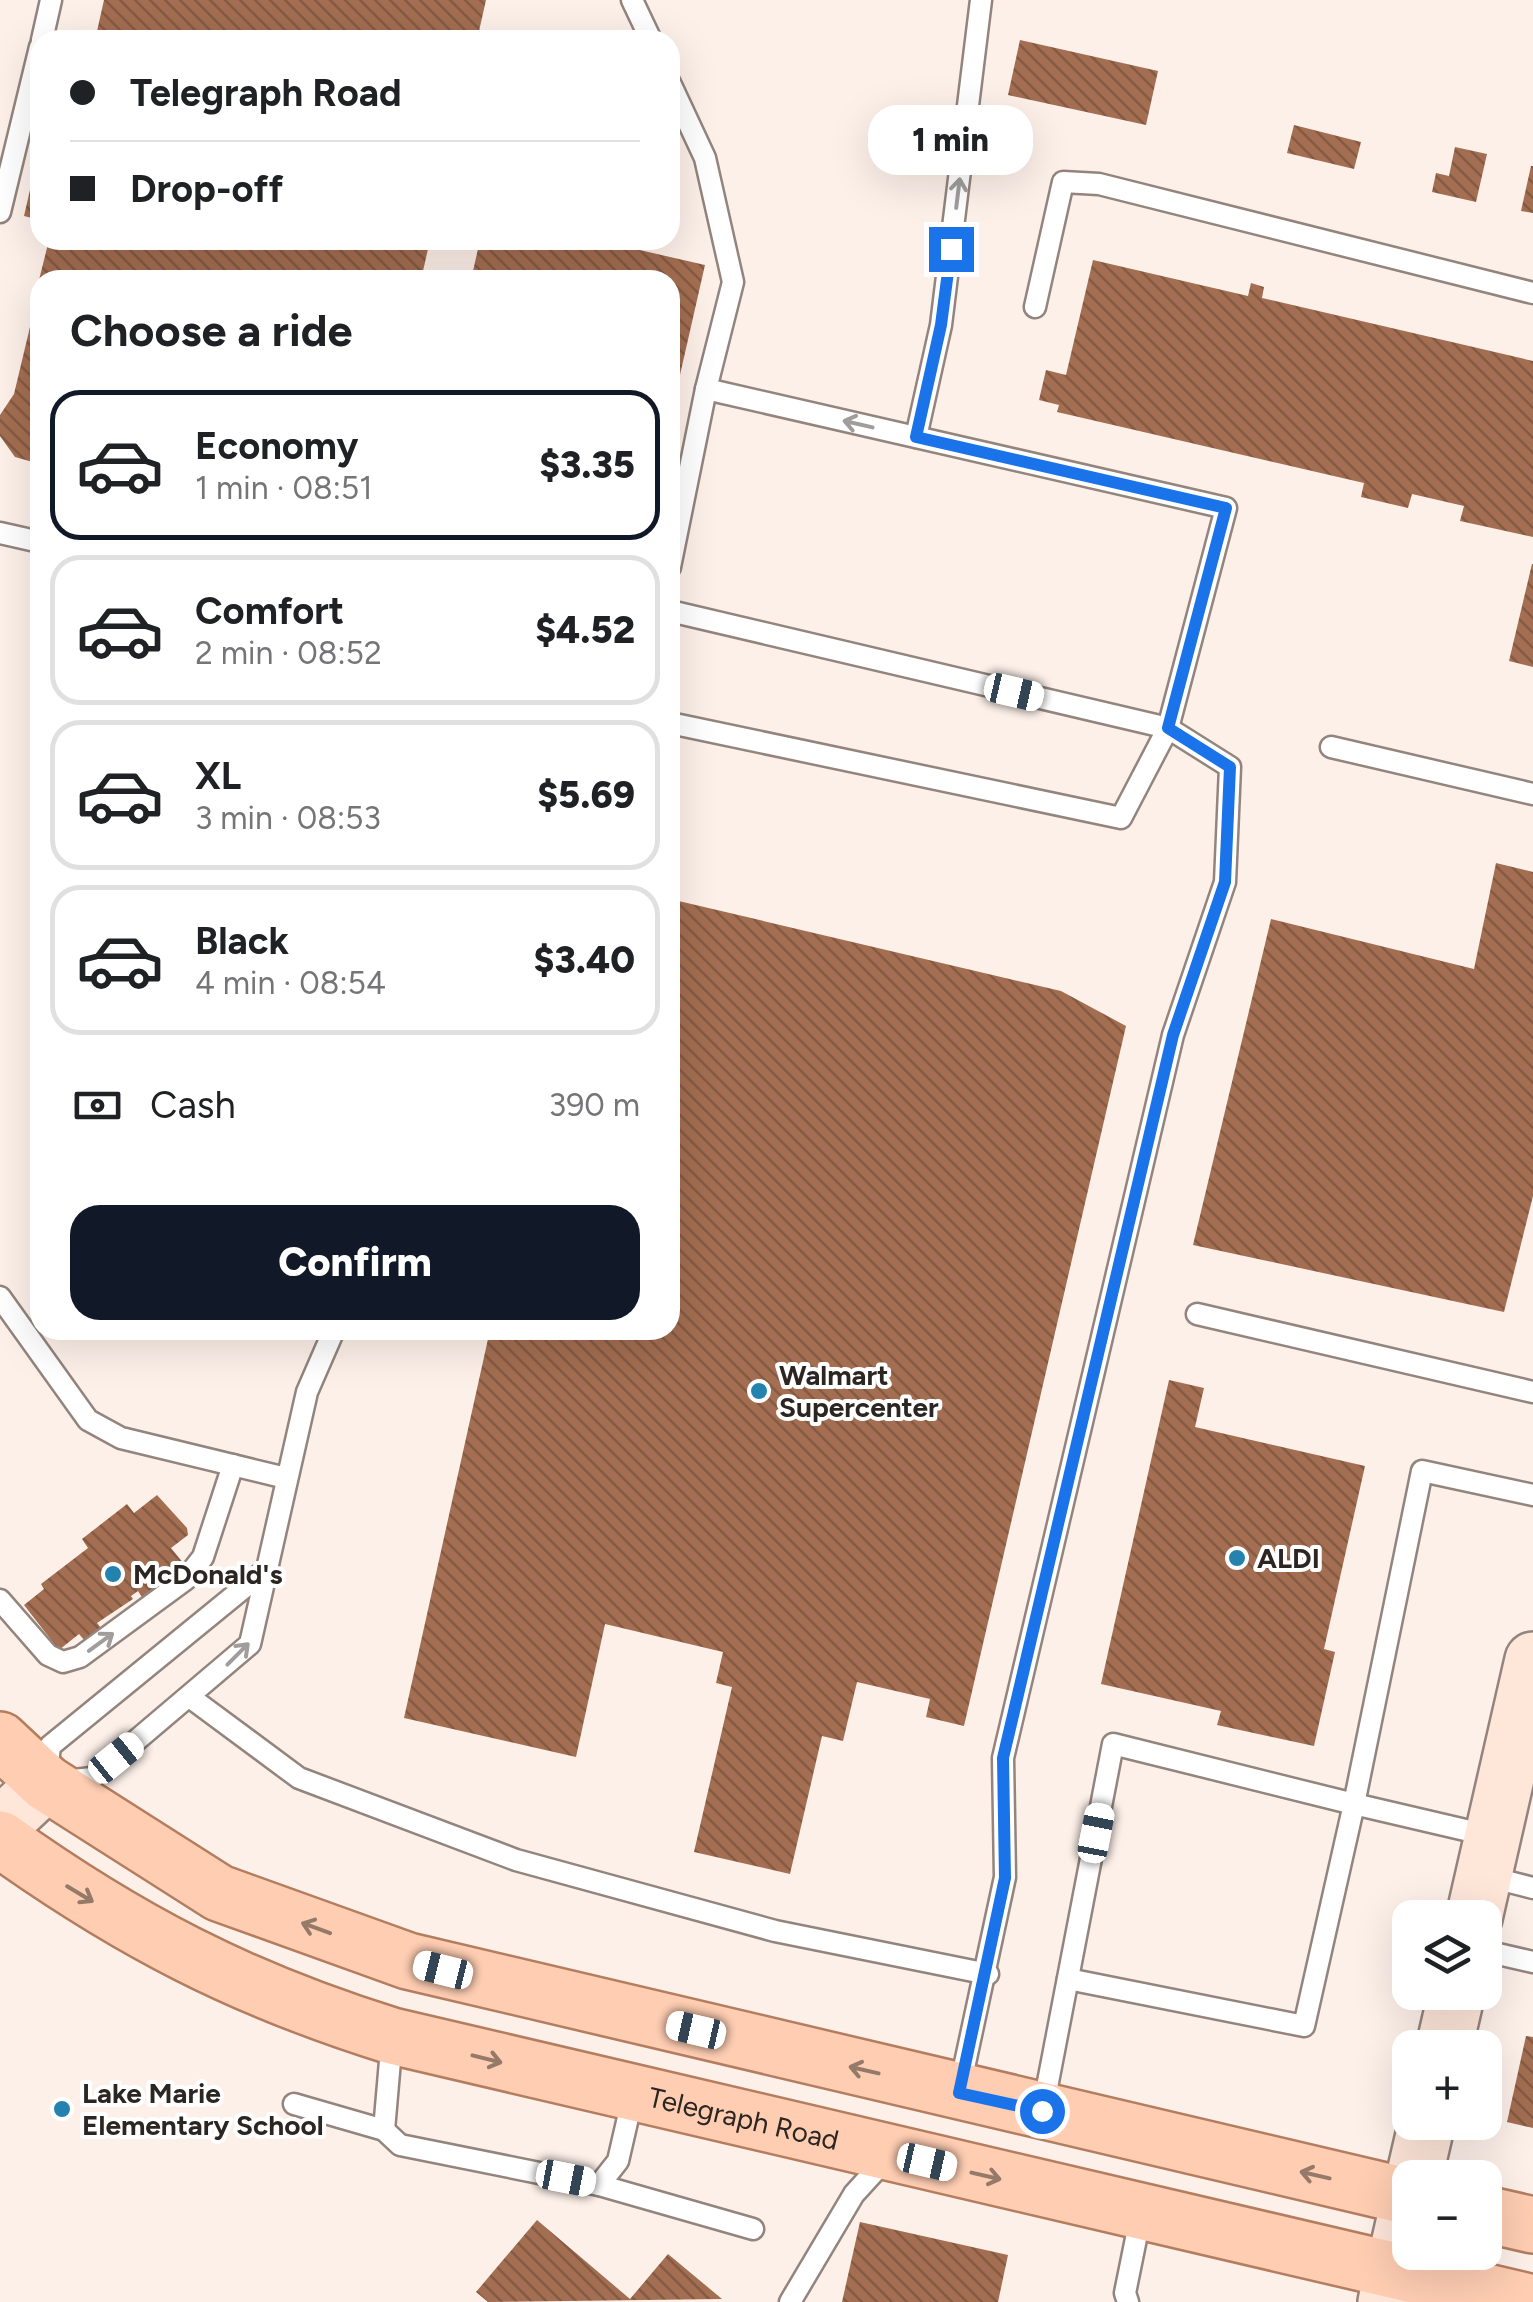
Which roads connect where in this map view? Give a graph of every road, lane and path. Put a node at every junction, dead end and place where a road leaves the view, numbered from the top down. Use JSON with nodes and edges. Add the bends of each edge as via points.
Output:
{"nodes":[{"id":1,"x":51,"y":0,"type":"edge"},
{"id":2,"x":632,"y":0,"type":"edge"},
{"id":3,"x":981,"y":0,"type":"edge"},
{"id":4,"x":44,"y":30,"type":"edge"},
{"id":5,"x":646,"y":30,"type":"edge"},
{"id":6,"x":30,"y":88,"type":"edge"},
{"id":7,"x":680,"y":104,"type":"edge"},
{"id":8,"x":0,"y":212,"type":"edge"},
{"id":9,"x":1533,"y":292,"type":"edge"},
{"id":10,"x":1035,"y":308,"type":"dead end"},
{"id":11,"x":706,"y":390,"type":"junction"},
{"id":12,"x":916,"y":437,"type":"junction"},
{"id":13,"x":680,"y":517,"type":"edge"},
{"id":14,"x":0,"y":533,"type":"edge"},
{"id":15,"x":30,"y":540,"type":"edge"},
{"id":16,"x":680,"y":612,"type":"edge"},
{"id":17,"x":680,"y":724,"type":"edge"},
{"id":18,"x":1168,"y":728,"type":"junction"},
{"id":19,"x":1331,"y":747,"type":"dead end"},
{"id":20,"x":1533,"y":794,"type":"edge"},
{"id":21,"x":0,"y":1297,"type":"edge"},
{"id":22,"x":1197,"y":1314,"type":"dead end"},
{"id":23,"x":30,"y":1339,"type":"edge"},
{"id":24,"x":31,"y":1340,"type":"edge"},
{"id":25,"x":329,"y":1340,"type":"edge"},
{"id":26,"x":1533,"y":1392,"type":"edge"},
{"id":27,"x":233,"y":1465,"type":"junction"},
{"id":28,"x":286,"y":1478,"type":"junction"},
{"id":29,"x":1533,"y":1495,"type":"edge"},
{"id":30,"x":268,"y":1568,"type":"junction"},
{"id":31,"x":0,"y":1600,"type":"edge"},
{"id":32,"x":1533,"y":1660,"type":"edge"},
{"id":33,"x":191,"y":1698,"type":"junction"},
{"id":34,"x":0,"y":1740,"type":"edge"},
{"id":35,"x":46,"y":1784,"type":"junction"},
{"id":36,"x":1354,"y":1804,"type":"junction"},
{"id":37,"x":0,"y":1826,"type":"edge"},
{"id":38,"x":0,"y":1839,"type":"edge"},
{"id":39,"x":1496,"y":1879,"type":"edge"},
{"id":40,"x":1502,"y":1955,"type":"edge"},
{"id":41,"x":408,"y":1961,"type":"junction"},
{"id":42,"x":1533,"y":1962,"type":"edge"},
{"id":43,"x":988,"y":1974,"type":"junction"},
{"id":44,"x":1068,"y":1979,"type":"junction"},
{"id":45,"x":392,"y":2036,"type":"junction"},
{"id":46,"x":959,"y":2093,"type":"junction"},
{"id":47,"x":633,"y":2096,"type":"junction"},
{"id":48,"x":294,"y":2104,"type":"dead end"},
{"id":49,"x":1042,"y":2111,"type":"junction"},
{"id":50,"x":384,"y":2130,"type":"junction"},
{"id":51,"x":891,"y":2154,"type":"junction"},
{"id":52,"x":599,"y":2185,"type":"junction"},
{"id":53,"x":1392,"y":2193,"type":"edge"},
{"id":54,"x":1142,"y":2212,"type":"junction"},
{"id":55,"x":1502,"y":2218,"type":"edge"},
{"id":56,"x":1533,"y":2225,"type":"edge"},
{"id":57,"x":753,"y":2230,"type":"dead end"},
{"id":58,"x":1390,"y":2287,"type":"edge"},
{"id":59,"x":790,"y":2302,"type":"edge"},
{"id":60,"x":1128,"y":2302,"type":"edge"},
{"id":61,"x":1528,"y":2302,"type":"edge"}],
"edges":[{"from":1,"to":4,"type":"lane"},
{"from":2,"to":5,"type":"lane"},
{"from":12,"to":3,"type":"lane","one_way":true,"via":[[941,325]]},
{"from":6,"to":8,"type":"lane"},
{"from":7,"to":11,"type":"lane","via":[[705,158],[733,282]]},
{"from":9,"to":10,"type":"lane","via":[[1100,184],[1063,182]]},
{"from":12,"to":11,"type":"lane","one_way":true},
{"from":11,"to":13,"type":"lane"},
{"from":12,"to":18,"type":"lane","via":[[1226,508]]},
{"from":14,"to":15,"type":"lane"},
{"from":16,"to":18,"type":"lane"},
{"from":17,"to":18,"type":"lane","via":[[1121,818]]},
{"from":18,"to":43,"type":"lane","via":[[1230,767],[1225,882],[1173,1035],[1003,1758],[1005,1878]]},
{"from":19,"to":20,"type":"lane"},
{"from":21,"to":23,"type":"lane"},
{"from":22,"to":26,"type":"lane"},
{"from":24,"to":27,"type":"lane","via":[[88,1420],[120,1438]]},
{"from":25,"to":28,"type":"lane","via":[[310,1383]]},
{"from":27,"to":28,"type":"lane"},
{"from":31,"to":27,"type":"lane","one_way":true,"via":[[48,1654],[63,1662],[80,1657],[203,1557]]},
{"from":28,"to":30,"type":"lane"},
{"from":29,"to":36,"type":"lane","via":[[1422,1471]]},
{"from":33,"to":30,"type":"lane","one_way":true,"via":[[250,1644]]},
{"from":30,"to":35,"type":"lane","via":[[50,1746]]},
{"from":32,"to":39,"type":"street"},
{"from":33,"to":35,"type":"lane","via":[[92,1778]]},
{"from":33,"to":43,"type":"lane","via":[[298,1778],[516,1860],[775,1932]]},
{"from":34,"to":35,"type":"main road"},
{"from":35,"to":37,"type":"street"},
{"from":41,"to":35,"type":"main road","one_way":true,"via":[[219,1892]]},
{"from":36,"to":39,"type":"lane"},
{"from":36,"to":44,"type":"lane","via":[[1304,2026]]},
{"from":36,"to":44,"type":"lane","via":[[1113,1744]]},
{"from":38,"to":45,"type":"main road","name":"Telegraph Road","one_way":true,"via":[[124,1922],[232,1979]]},
{"from":40,"to":42,"type":"lane"},
{"from":41,"to":45,"type":"main road"},
{"from":46,"to":41,"type":"main road","one_way":true},
{"from":43,"to":46,"type":"lane"},
{"from":44,"to":49,"type":"lane"},
{"from":45,"to":47,"type":"main road","name":"Telegraph Road","one_way":true},
{"from":45,"to":50,"type":"lane"},
{"from":46,"to":49,"type":"main road"},
{"from":46,"to":51,"type":"main road"},
{"from":47,"to":51,"type":"main road","name":"Telegraph Road"},
{"from":47,"to":52,"type":"lane","via":[[618,2161]]},
{"from":48,"to":50,"type":"lane"},
{"from":53,"to":49,"type":"main road","one_way":true},
{"from":50,"to":52,"type":"lane","via":[[400,2145]]},
{"from":51,"to":54,"type":"main road","name":"Telegraph Road","one_way":true},
{"from":51,"to":59,"type":"lane","via":[[854,2194]]},
{"from":52,"to":57,"type":"lane"},
{"from":54,"to":58,"type":"main road","name":"Telegraph Road"},
{"from":54,"to":60,"type":"lane"},
{"from":55,"to":56,"type":"main road"},
{"from":58,"to":61,"type":"main road","name":"Telegraph Road"}]}
